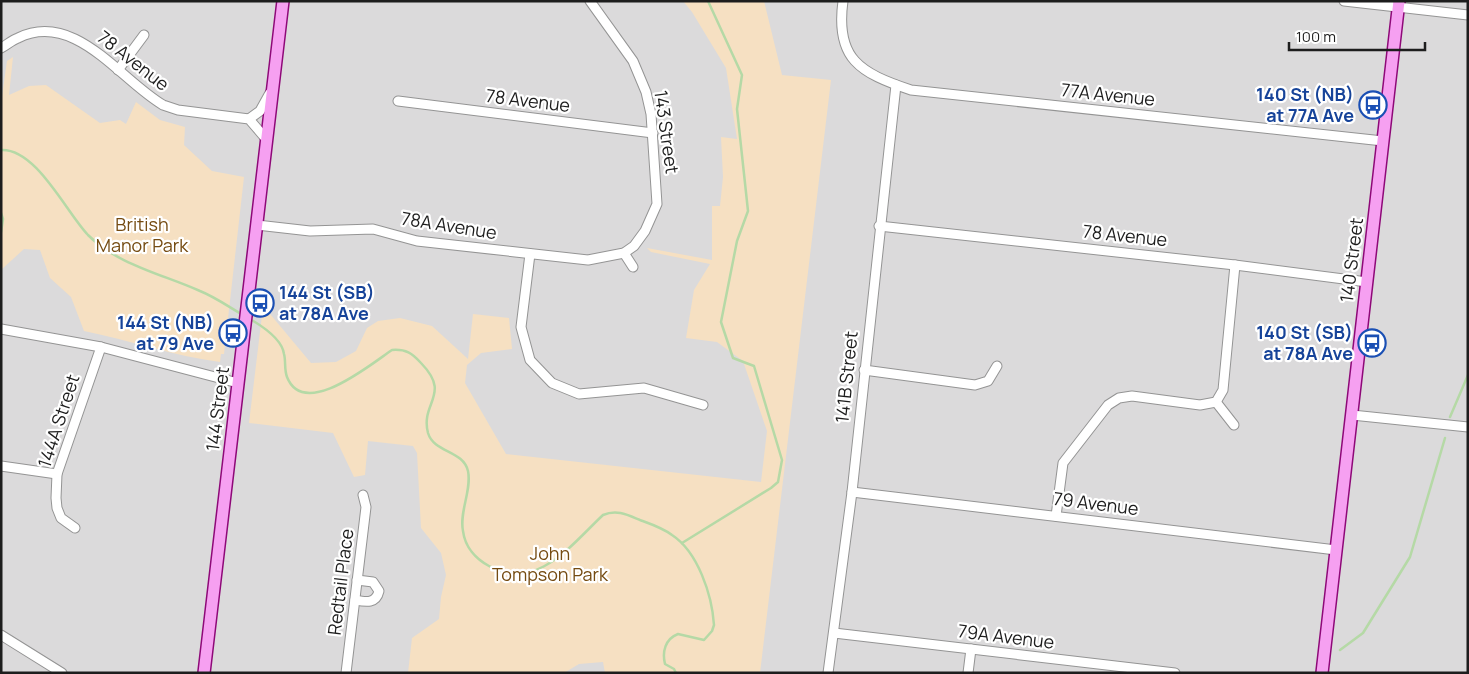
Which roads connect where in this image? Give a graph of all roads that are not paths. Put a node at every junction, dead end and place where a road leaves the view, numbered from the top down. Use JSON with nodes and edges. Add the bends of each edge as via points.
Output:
{"nodes":[{"id":1,"x":283,"y":1,"type":"edge"},
{"id":2,"x":590,"y":1,"type":"edge"},
{"id":3,"x":843,"y":1,"type":"edge"},
{"id":4,"x":1344,"y":1,"type":"edge"},
{"id":5,"x":1399,"y":4,"type":"edge"},
{"id":6,"x":1468,"y":15,"type":"edge"},
{"id":7,"x":144,"y":35,"type":"dead end"},
{"id":8,"x":1,"y":48,"type":"edge"},
{"id":9,"x":118,"y":70,"type":"junction"},
{"id":10,"x":896,"y":85,"type":"junction"},
{"id":11,"x":273,"y":87,"type":"junction"},
{"id":12,"x":398,"y":101,"type":"dead end"},
{"id":13,"x":249,"y":119,"type":"junction"},
{"id":14,"x":653,"y":133,"type":"junction"},
{"id":15,"x":267,"y":140,"type":"junction"},
{"id":16,"x":1383,"y":141,"type":"junction"},
{"id":17,"x":257,"y":225,"type":"junction"},
{"id":18,"x":879,"y":226,"type":"junction"},
{"id":19,"x":634,"y":246,"type":"joint"},
{"id":20,"x":624,"y":253,"type":"junction"},
{"id":21,"x":530,"y":254,"type":"junction"},
{"id":22,"x":1235,"y":265,"type":"junction"},
{"id":23,"x":633,"y":267,"type":"dead end"},
{"id":24,"x":1367,"y":282,"type":"junction"},
{"id":25,"x":1,"y":329,"type":"edge"},
{"id":26,"x":101,"y":347,"type":"junction"},
{"id":27,"x":997,"y":366,"type":"dead end"},
{"id":28,"x":864,"y":370,"type":"junction"},
{"id":29,"x":238,"y":383,"type":"junction"},
{"id":30,"x":1216,"y":402,"type":"junction"},
{"id":31,"x":703,"y":405,"type":"dead end"},
{"id":32,"x":1352,"y":415,"type":"junction"},
{"id":33,"x":1234,"y":425,"type":"dead end"},
{"id":34,"x":1468,"y":427,"type":"edge"},
{"id":35,"x":1,"y":466,"type":"edge"},
{"id":36,"x":57,"y":474,"type":"junction"},
{"id":37,"x":852,"y":492,"type":"junction"},
{"id":38,"x":363,"y":495,"type":"dead end"},
{"id":39,"x":1056,"y":516,"type":"junction"},
{"id":40,"x":75,"y":528,"type":"dead end"},
{"id":41,"x":1336,"y":550,"type":"junction"},
{"id":42,"x":358,"y":580,"type":"junction"},
{"id":43,"x":355,"y":600,"type":"junction"},
{"id":44,"x":834,"y":633,"type":"junction"},
{"id":45,"x":1,"y":635,"type":"edge"},
{"id":46,"x":971,"y":649,"type":"junction"},
{"id":47,"x":62,"y":673,"type":"edge"},
{"id":48,"x":204,"y":673,"type":"edge"},
{"id":49,"x":346,"y":673,"type":"edge"},
{"id":50,"x":828,"y":673,"type":"edge"},
{"id":51,"x":968,"y":673,"type":"edge"},
{"id":52,"x":1175,"y":673,"type":"edge"},
{"id":53,"x":1322,"y":673,"type":"edge"}],
"edges":[{"from":1,"to":11,"type":"main road","name":"144 Street"},
{"from":2,"to":14,"type":"street","name":"143 Street","via":[[622,43],[640,75]]},
{"from":3,"to":10,"type":"street","name":"77A Avenue","via":[[845,47],[850,56],[860,66]]},
{"from":4,"to":5,"type":"street"},
{"from":5,"to":6,"type":"street"},
{"from":5,"to":16,"type":"main road","name":"140 Street"},
{"from":7,"to":9,"type":"street"},
{"from":8,"to":9,"type":"street","name":"78 Avenue","via":[[36,32],[57,33],[78,40]]},
{"from":9,"to":13,"type":"street","name":"78 Avenue","via":[[158,103],[170,108]]},
{"from":10,"to":16,"type":"street","name":"77A Avenue","via":[[920,91]]},
{"from":10,"to":18,"type":"street","name":"141B Street"},
{"from":11,"to":13,"type":"street","via":[[260,111]]},
{"from":11,"to":15,"type":"main road","name":"144 Street"},
{"from":12,"to":14,"type":"street","name":"78 Avenue"},
{"from":13,"to":15,"type":"street"},
{"from":14,"to":19,"type":"street","name":"143 Street","via":[[657,204],[650,223]]},
{"from":15,"to":17,"type":"main road","name":"144 Street"},
{"from":16,"to":24,"type":"main road","name":"140 Street"},
{"from":17,"to":21,"type":"street","name":"78A Avenue","via":[[310,231],[373,229],[417,241]]},
{"from":17,"to":29,"type":"main road","name":"144 Street"},
{"from":18,"to":22,"type":"street","name":"78 Avenue"},
{"from":18,"to":28,"type":"street","name":"141B Street"},
{"from":19,"to":20,"type":"street","name":"78A Avenue"},
{"from":20,"to":21,"type":"street","name":"78A Avenue","via":[[588,260]]},
{"from":20,"to":23,"type":"street"},
{"from":21,"to":31,"type":"street","via":[[521,327],[530,360],[552,384],[579,394],[644,388]]},
{"from":22,"to":24,"type":"street","name":"78 Avenue"},
{"from":22,"to":30,"type":"street","via":[[1223,390]]},
{"from":24,"to":32,"type":"main road","name":"140 Street"},
{"from":25,"to":26,"type":"street"},
{"from":26,"to":29,"type":"street"},
{"from":26,"to":36,"type":"street","name":"144A Street"},
{"from":27,"to":28,"type":"street","via":[[988,381],[975,385]]},
{"from":28,"to":37,"type":"street","name":"141B Street"},
{"from":29,"to":48,"type":"main road","name":"144 Street"},
{"from":30,"to":33,"type":"street"},
{"from":30,"to":39,"type":"street","via":[[1200,405],[1132,396],[1119,398],[1108,405],[1063,463]]},
{"from":32,"to":34,"type":"street"},
{"from":32,"to":41,"type":"main road","name":"140 Street"},
{"from":35,"to":36,"type":"street"},
{"from":36,"to":40,"type":"street","name":"144A Street","via":[[57,508],[61,518]]},
{"from":37,"to":39,"type":"street","name":"79 Avenue"},
{"from":37,"to":44,"type":"street","name":"141B Street"},
{"from":38,"to":42,"type":"street","name":"Redtail Place","via":[[366,507]]},
{"from":39,"to":41,"type":"street","name":"79 Avenue"},
{"from":41,"to":53,"type":"main road","name":"140 Street"},
{"from":42,"to":43,"type":"street","name":"Redtail Place"},
{"from":42,"to":43,"type":"street","via":[[373,582],[379,591],[370,602]]},
{"from":43,"to":49,"type":"street","name":"Redtail Place"},
{"from":44,"to":46,"type":"street","name":"79A Avenue"},
{"from":44,"to":50,"type":"street","name":"141B Street"},
{"from":45,"to":47,"type":"street"},
{"from":46,"to":51,"type":"street"},
{"from":46,"to":52,"type":"street","name":"79A Avenue"}]}
